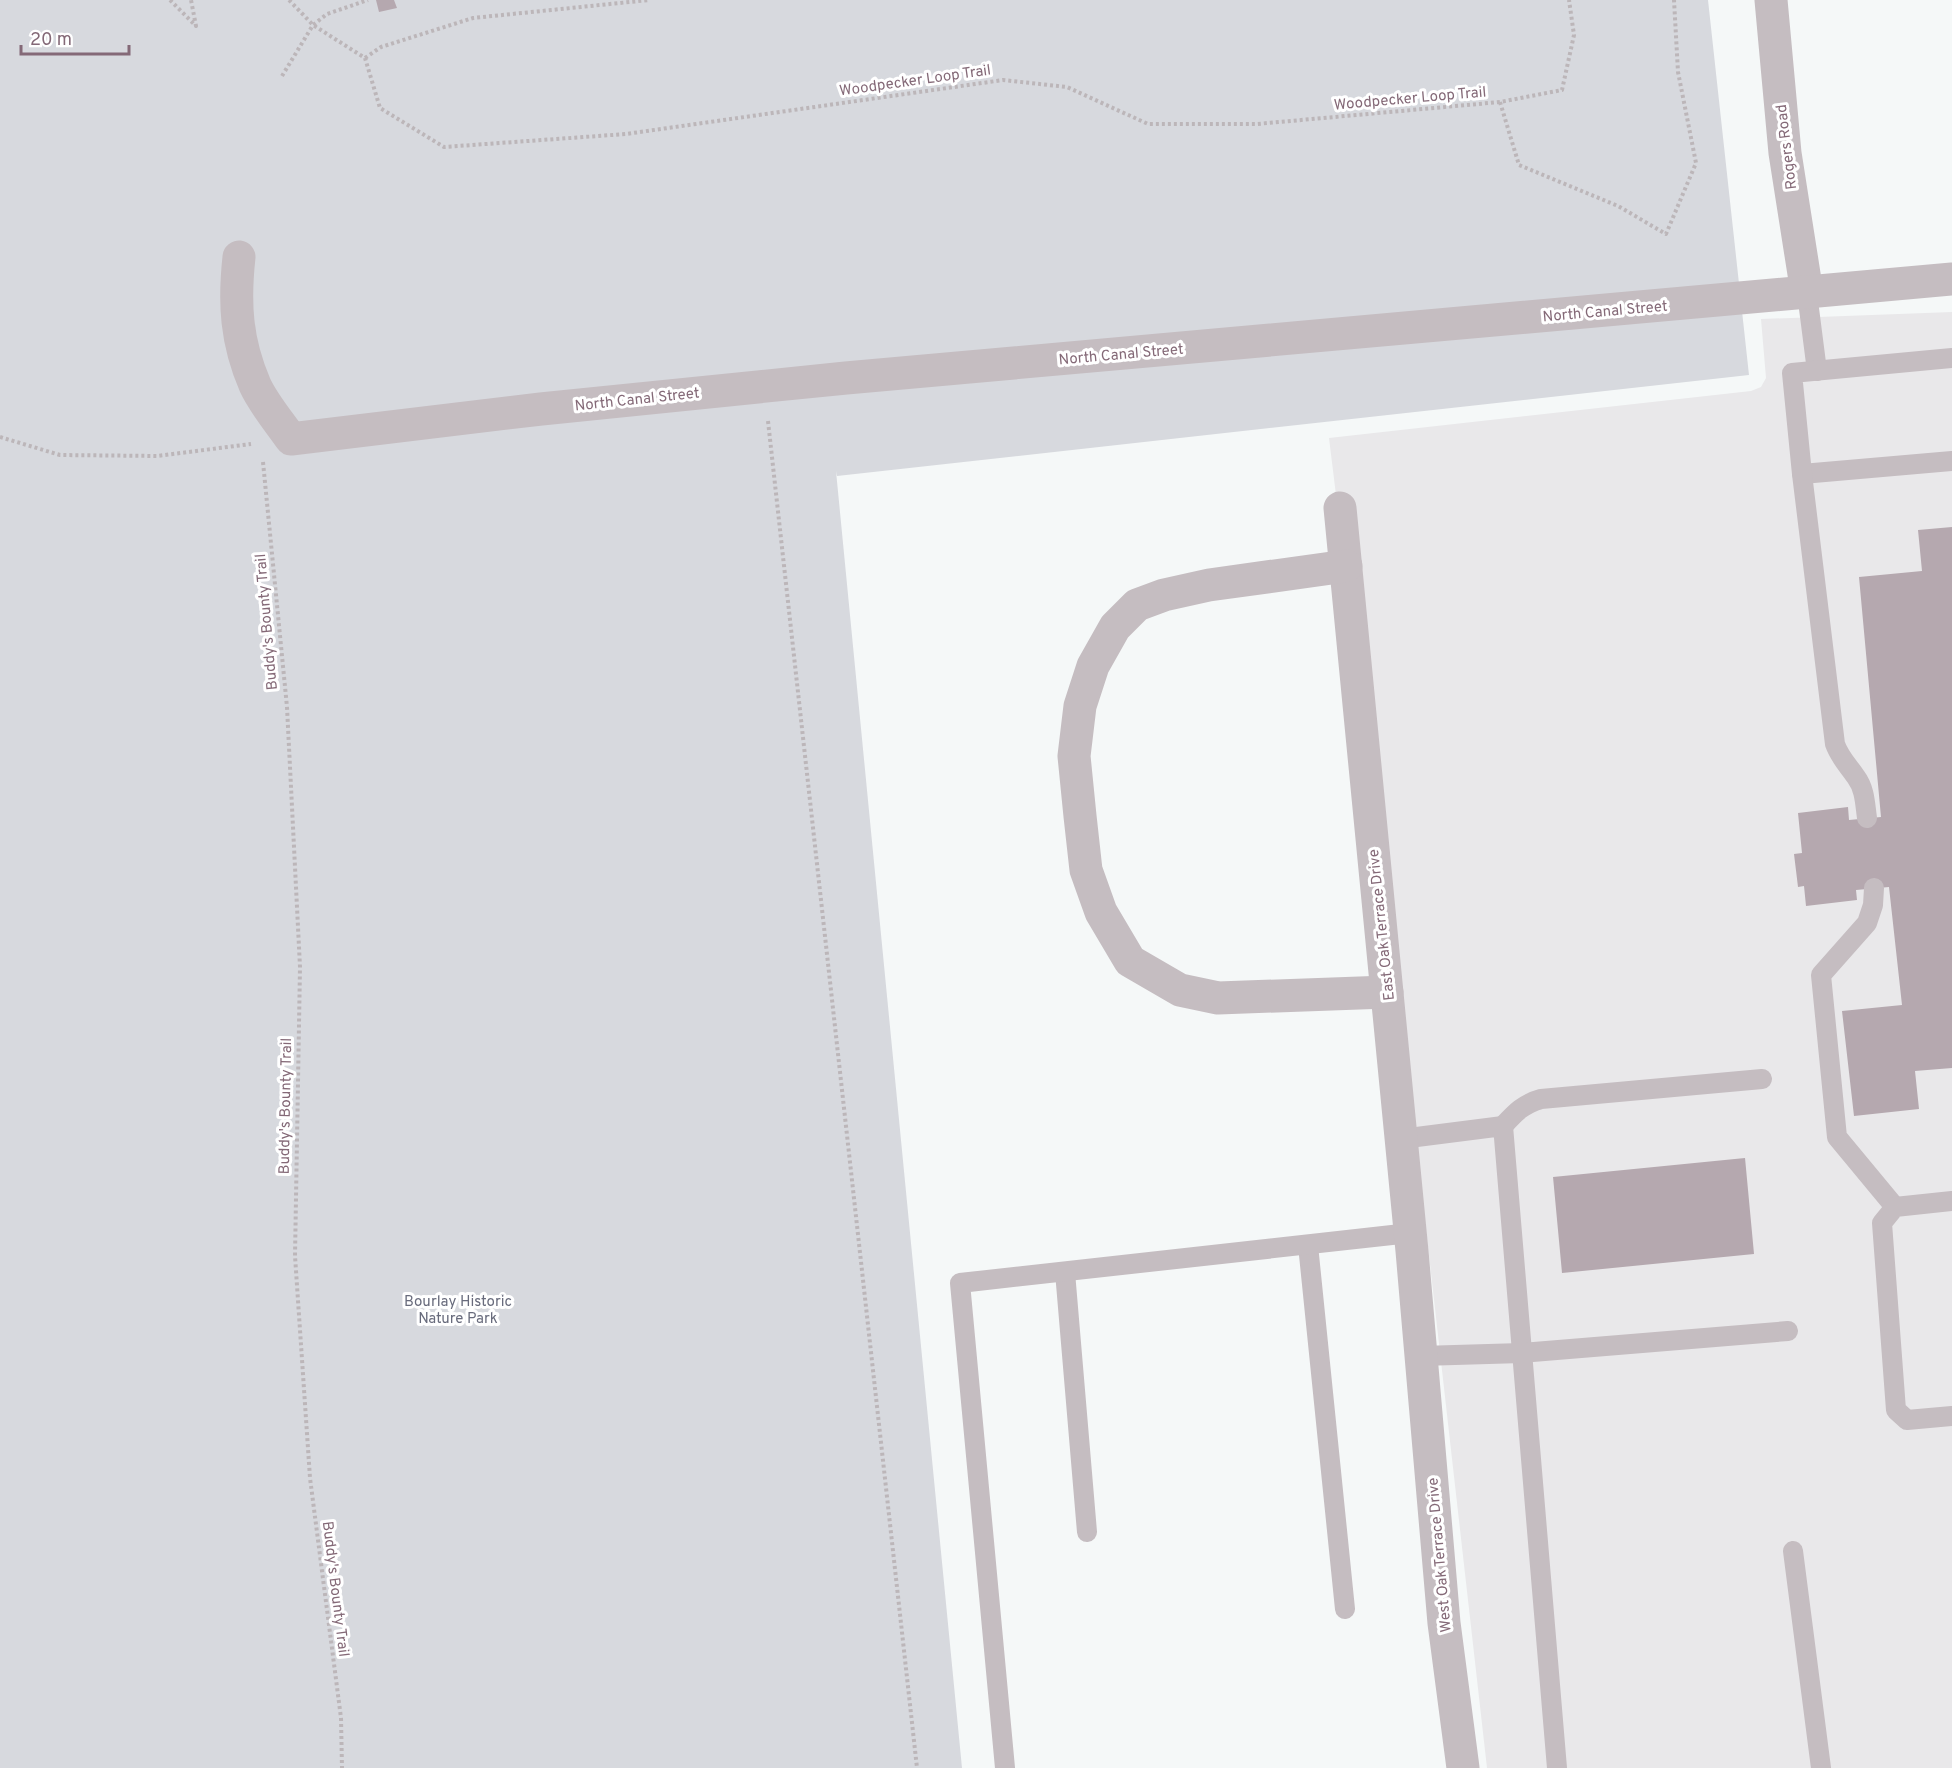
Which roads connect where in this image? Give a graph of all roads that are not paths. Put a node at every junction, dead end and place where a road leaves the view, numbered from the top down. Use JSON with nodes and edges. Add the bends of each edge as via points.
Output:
{"nodes":[{"id":1,"x":1771,"y":0,"type":"edge"},
{"id":2,"x":239,"y":256,"type":"dead end"},
{"id":3,"x":1952,"y":279,"type":"edge"},
{"id":4,"x":1807,"y":293,"type":"junction"},
{"id":5,"x":1952,"y":358,"type":"edge"},
{"id":6,"x":1816,"y":371,"type":"junction"},
{"id":7,"x":1952,"y":461,"type":"edge"},
{"id":8,"x":1802,"y":474,"type":"junction"},
{"id":9,"x":1340,"y":508,"type":"dead end"},
{"id":10,"x":1346,"y":566,"type":"junction"},
{"id":11,"x":1867,"y":818,"type":"dead end"},
{"id":12,"x":1874,"y":888,"type":"dead end"},
{"id":13,"x":1387,"y":992,"type":"junction"},
{"id":14,"x":1762,"y":1079,"type":"dead end"},
{"id":15,"x":1503,"y":1126,"type":"junction"},
{"id":16,"x":1401,"y":1139,"type":"junction"},
{"id":17,"x":1952,"y":1201,"type":"edge"},
{"id":18,"x":1895,"y":1207,"type":"junction"},
{"id":19,"x":1410,"y":1233,"type":"junction"},
{"id":20,"x":1308,"y":1245,"type":"junction"},
{"id":21,"x":1065,"y":1272,"type":"junction"},
{"id":22,"x":1788,"y":1331,"type":"dead end"},
{"id":23,"x":1420,"y":1349,"type":"junction"},
{"id":24,"x":1522,"y":1353,"type":"junction"},
{"id":25,"x":1952,"y":1416,"type":"edge"},
{"id":26,"x":1087,"y":1532,"type":"dead end"},
{"id":27,"x":1793,"y":1551,"type":"dead end"},
{"id":28,"x":1345,"y":1609,"type":"dead end"},
{"id":29,"x":1005,"y":1768,"type":"edge"},
{"id":30,"x":1462,"y":1768,"type":"edge"},
{"id":31,"x":1557,"y":1768,"type":"edge"},
{"id":32,"x":1821,"y":1768,"type":"edge"}],
"edges":[{"from":1,"to":4,"type":"street","name":"Rogers Road","via":[[1785,153]]},
{"from":2,"to":4,"type":"street","name":"North Canal Street","via":[[239,336],[276,441],[764,387]]},
{"from":3,"to":4,"type":"street","name":"North Canal Street"},
{"from":4,"to":6,"type":"lane"},
{"from":5,"to":6,"type":"lane"},
{"from":6,"to":8,"type":"lane","via":[[1792,374]]},
{"from":7,"to":8,"type":"lane"},
{"from":8,"to":11,"type":"lane","via":[[1835,744],[1862,788]]},
{"from":9,"to":10,"type":"street","name":"East Oak Terrace Drive"},
{"from":10,"to":13,"type":"street","name":"East Oak Terrace Drive"},
{"from":10,"to":13,"type":"street","via":[[1209,585],[1164,594],[1137,605],[1115,627],[1093,666],[1080,706],[1074,756],[1086,870],[1101,912],[1130,961],[1180,990],[1218,998]]},
{"from":12,"to":18,"type":"lane","via":[[1867,923],[1821,975],[1837,1137]]},
{"from":13,"to":16,"type":"street","name":"East Oak Terrace Drive"},
{"from":14,"to":15,"type":"lane","via":[[1541,1099],[1518,1108]]},
{"from":15,"to":16,"type":"lane"},
{"from":15,"to":24,"type":"lane"},
{"from":16,"to":19,"type":"street","name":"East Oak Terrace Drive"},
{"from":17,"to":18,"type":"lane"},
{"from":18,"to":25,"type":"lane","via":[[1881,1223],[1896,1410],[1907,1420]]},
{"from":19,"to":20,"type":"lane"},
{"from":19,"to":23,"type":"street","name":"East Oak Terrace Drive"},
{"from":20,"to":21,"type":"lane"},
{"from":20,"to":28,"type":"lane"},
{"from":21,"to":26,"type":"lane"},
{"from":21,"to":29,"type":"lane","via":[[960,1283]]},
{"from":22,"to":24,"type":"lane"},
{"from":23,"to":24,"type":"lane"},
{"from":23,"to":30,"type":"street","name":"West Oak Terrace Drive","via":[[1444,1623]]},
{"from":24,"to":31,"type":"lane"},
{"from":27,"to":32,"type":"lane"}]}
